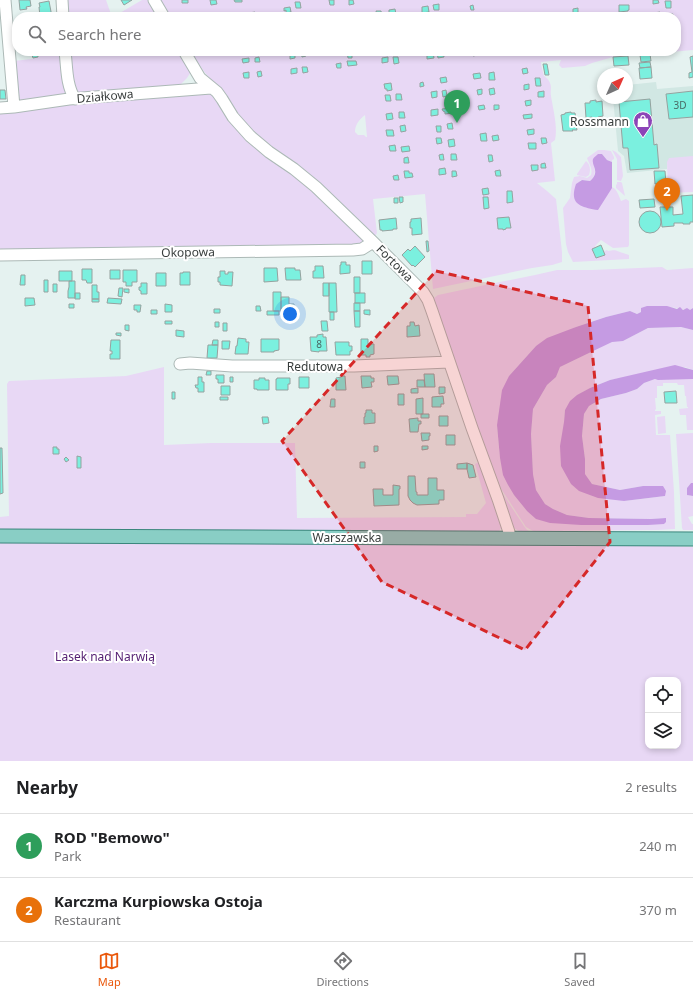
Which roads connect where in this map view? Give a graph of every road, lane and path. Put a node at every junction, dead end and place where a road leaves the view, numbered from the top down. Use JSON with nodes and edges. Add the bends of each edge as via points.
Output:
{"nodes":[{"id":1,"x":5,"y":0,"type":"edge"},
{"id":2,"x":62,"y":0,"type":"edge"},
{"id":3,"x":154,"y":0,"type":"edge"},
{"id":4,"x":63,"y":12,"type":"edge"},
{"id":5,"x":161,"y":12,"type":"edge"},
{"id":6,"x":66,"y":56,"type":"edge"},
{"id":7,"x":187,"y":56,"type":"edge"},
{"id":8,"x":211,"y":88,"type":"junction"},
{"id":9,"x":75,"y":99,"type":"junction"},
{"id":10,"x":14,"y":107,"type":"junction"},
{"id":11,"x":0,"y":108,"type":"edge"},
{"id":12,"x":373,"y":242,"type":"junction"},
{"id":13,"x":0,"y":255,"type":"edge"},
{"id":14,"x":449,"y":362,"type":"junction"},
{"id":15,"x":180,"y":364,"type":"dead end"},
{"id":16,"x":0,"y":536,"type":"edge"},
{"id":17,"x":509,"y":538,"type":"junction"},
{"id":18,"x":693,"y":539,"type":"edge"}],
"edges":[{"from":1,"to":10,"type":"street"},
{"from":2,"to":4,"type":"street"},
{"from":3,"to":5,"type":"street"},
{"from":6,"to":9,"type":"street","via":[[69,89]]},
{"from":7,"to":8,"type":"street","name":"Fortowa","via":[[200,78]]},
{"from":8,"to":9,"type":"street","name":"Działkowa"},
{"from":8,"to":12,"type":"street","name":"Fortowa","via":[[217,92],[233,117],[250,136],[304,177]]},
{"from":9,"to":10,"type":"street","name":"Działkowa"},
{"from":10,"to":11,"type":"street","name":"Działkowa"},
{"from":12,"to":13,"type":"street","name":"Okopowa","via":[[362,249],[353,250]]},
{"from":12,"to":14,"type":"street","name":"Fortowa","via":[[426,296]]},
{"from":14,"to":15,"type":"street","name":"Redutowa","via":[[338,366]]},
{"from":14,"to":17,"type":"street","name":"Fortowa","via":[[498,499]]},
{"from":16,"to":17,"type":"main road","name":"Warszawska"},
{"from":17,"to":18,"type":"main road","name":"Warszawska"}]}
